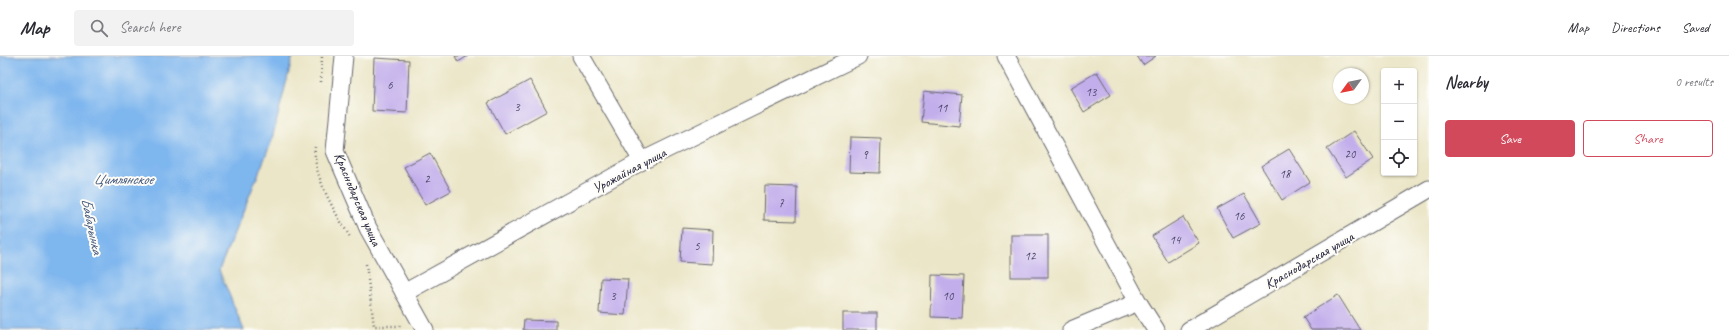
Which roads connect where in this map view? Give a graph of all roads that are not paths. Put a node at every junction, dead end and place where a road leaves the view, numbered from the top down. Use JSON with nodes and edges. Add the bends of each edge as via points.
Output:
{"nodes":[{"id":1,"x":344,"y":56,"type":"edge"},
{"id":2,"x":581,"y":56,"type":"edge"},
{"id":3,"x":858,"y":56,"type":"edge"},
{"id":4,"x":1006,"y":56,"type":"edge"},
{"id":5,"x":642,"y":161,"type":"junction"},
{"id":6,"x":1429,"y":189,"type":"edge"},
{"id":7,"x":404,"y":293,"type":"junction"},
{"id":8,"x":1138,"y":302,"type":"junction"},
{"id":9,"x":425,"y":330,"type":"edge"},
{"id":10,"x":1070,"y":330,"type":"edge"},
{"id":11,"x":1156,"y":330,"type":"edge"},
{"id":12,"x":1189,"y":330,"type":"edge"}],
"edges":[{"from":1,"to":7,"type":"street","name":"Краснодарская улица","via":[[335,151],[368,228]]},
{"from":2,"to":5,"type":"street"},
{"from":3,"to":5,"type":"street","name":"Урожайная улица"},
{"from":4,"to":8,"type":"street"},
{"from":5,"to":7,"type":"street","name":"Урожайная улица"},
{"from":6,"to":12,"type":"street","name":"Краснодарская улица"},
{"from":7,"to":9,"type":"street","name":"Краснодарская улица"},
{"from":8,"to":10,"type":"street"},
{"from":8,"to":11,"type":"street"}]}
